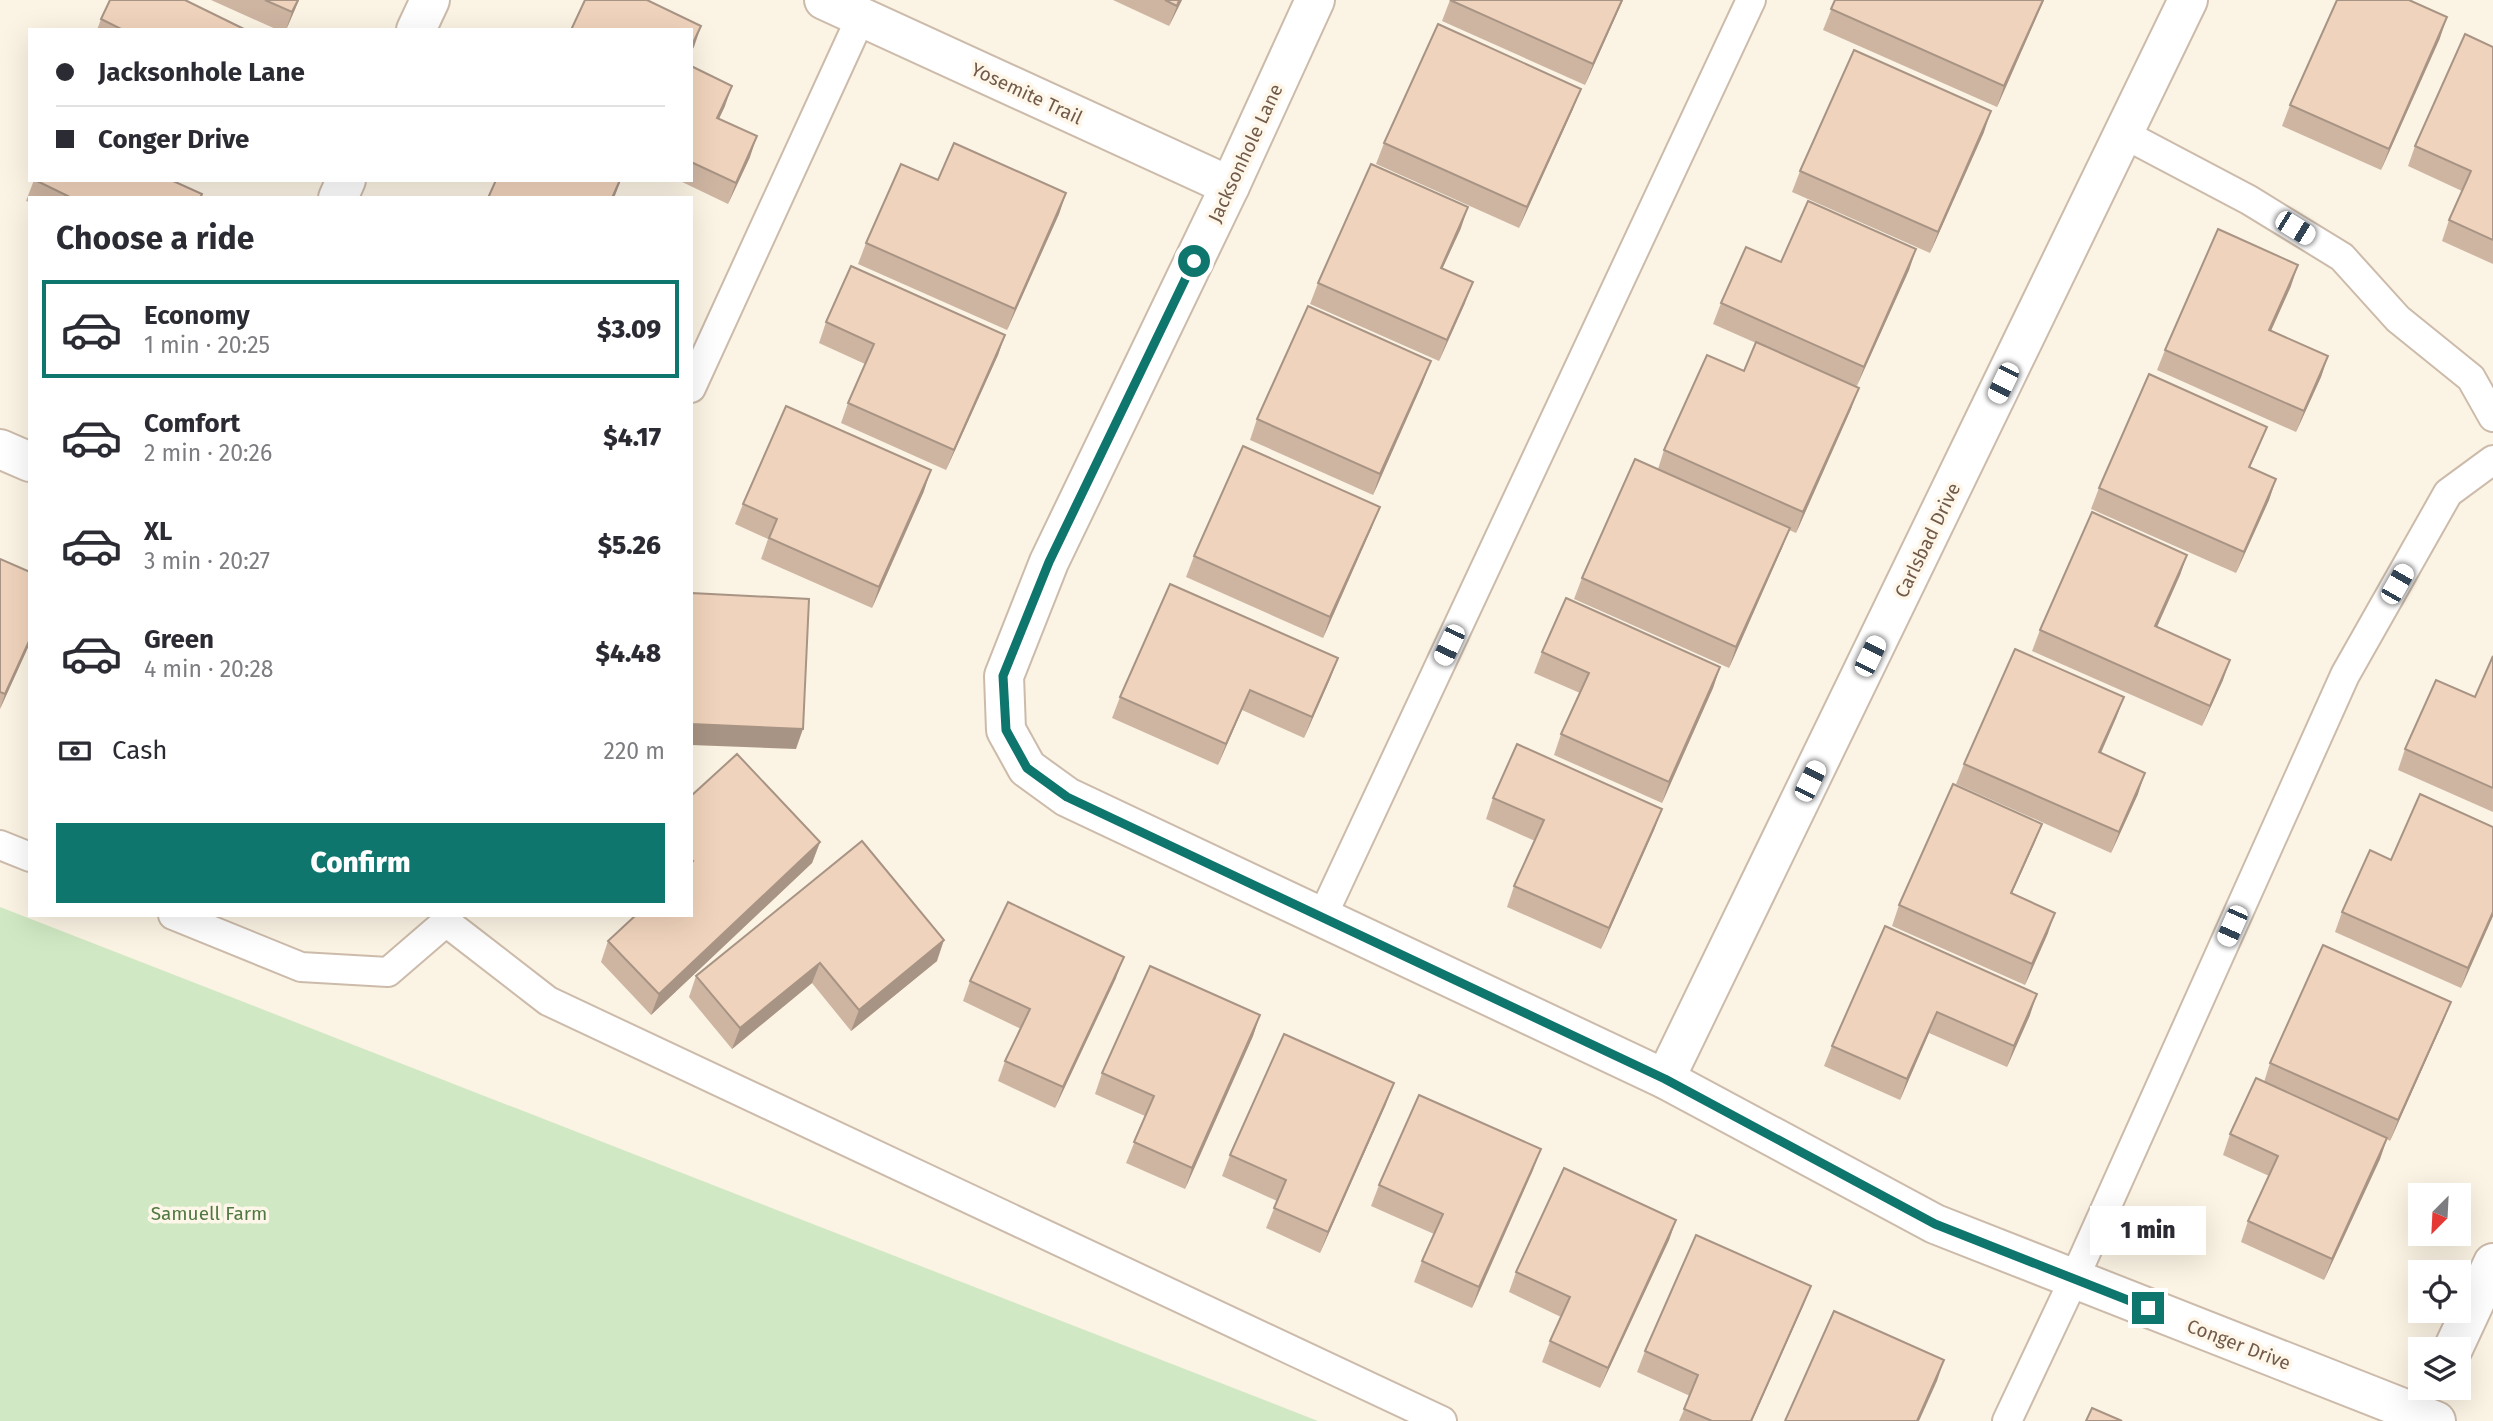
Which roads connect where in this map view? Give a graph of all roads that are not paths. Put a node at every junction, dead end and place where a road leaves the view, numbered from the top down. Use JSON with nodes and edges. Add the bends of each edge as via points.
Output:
{"nodes":[{"id":1,"x":430,"y":0,"type":"edge"},
{"id":2,"x":824,"y":0,"type":"edge"},
{"id":3,"x":1315,"y":0,"type":"edge"},
{"id":4,"x":1751,"y":0,"type":"edge"},
{"id":5,"x":2189,"y":0,"type":"edge"},
{"id":6,"x":861,"y":17,"type":"junction"},
{"id":7,"x":417,"y":28,"type":"edge"},
{"id":8,"x":2124,"y":134,"type":"junction"},
{"id":9,"x":1230,"y":186,"type":"junction"},
{"id":10,"x":693,"y":383,"type":"edge"},
{"id":11,"x":2493,"y":417,"type":"edge"},
{"id":12,"x":0,"y":449,"type":"edge"},
{"id":13,"x":2493,"y":460,"type":"edge"},
{"id":14,"x":28,"y":461,"type":"edge"},
{"id":15,"x":1006,"y":730,"type":"joint"},
{"id":16,"x":0,"y":845,"type":"edge"},
{"id":17,"x":28,"y":856,"type":"edge"},
{"id":18,"x":178,"y":917,"type":"edge"},
{"id":19,"x":1322,"y":917,"type":"junction"},
{"id":20,"x":448,"y":918,"type":"edge"},
{"id":21,"x":1665,"y":1079,"type":"junction"},
{"id":22,"x":2493,"y":1263,"type":"edge"},
{"id":23,"x":2074,"y":1279,"type":"junction"},
{"id":24,"x":2459,"y":1337,"type":"edge"},
{"id":25,"x":2431,"y":1408,"type":"edge"},
{"id":26,"x":1442,"y":1421,"type":"edge"},
{"id":27,"x":2007,"y":1421,"type":"edge"}],
"edges":[{"from":1,"to":7,"type":"street"},
{"from":2,"to":6,"type":"street","name":"Yosemite Trail"},
{"from":3,"to":9,"type":"street","name":"Jacksonhole Lane"},
{"from":4,"to":19,"type":"lane"},
{"from":5,"to":8,"type":"street","name":"Carlsbad Drive"},
{"from":6,"to":9,"type":"street","name":"Yosemite Trail"},
{"from":6,"to":10,"type":"lane"},
{"from":8,"to":11,"type":"lane","via":[[2249,200],[2342,257],[2398,319],[2471,377]]},
{"from":8,"to":21,"type":"street","name":"Carlsbad Drive"},
{"from":9,"to":15,"type":"street","name":"Jacksonhole Lane","via":[[1049,562],[1003,676]]},
{"from":12,"to":14,"type":"street"},
{"from":13,"to":23,"type":"lane","via":[[2448,493],[2345,675]]},
{"from":15,"to":19,"type":"street","name":"Conger Drive","via":[[1027,768],[1067,797]]},
{"from":16,"to":17,"type":"lane"},
{"from":18,"to":20,"type":"lane","via":[[301,967],[388,972]]},
{"from":19,"to":21,"type":"street","name":"Conger Drive"},
{"from":20,"to":26,"type":"lane","via":[[548,1001]]},
{"from":21,"to":23,"type":"street","name":"Conger Drive","via":[[1935,1224]]},
{"from":22,"to":24,"type":"street"},
{"from":23,"to":25,"type":"street","name":"Conger Drive"},
{"from":23,"to":27,"type":"lane"}]}
